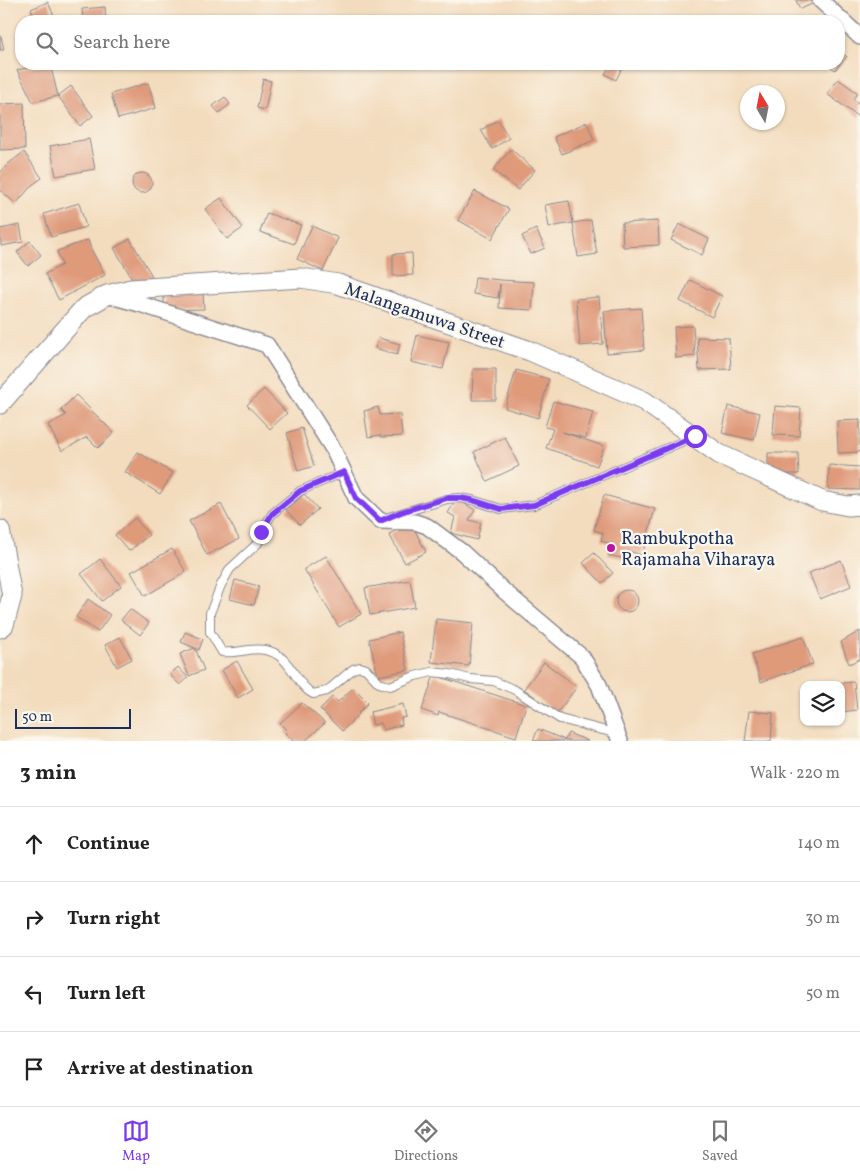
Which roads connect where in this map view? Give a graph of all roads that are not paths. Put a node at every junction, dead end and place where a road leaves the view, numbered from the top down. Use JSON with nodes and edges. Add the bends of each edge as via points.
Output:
{"nodes":[{"id":1,"x":820,"y":0,"type":"edge"},
{"id":2,"x":836,"y":15,"type":"edge"},
{"id":3,"x":845,"y":23,"type":"edge"},
{"id":4,"x":860,"y":37,"type":"edge"},
{"id":5,"x":107,"y":295,"type":"junction"},
{"id":6,"x":0,"y":404,"type":"edge"},
{"id":7,"x":695,"y":436,"type":"junction"},
{"id":8,"x":344,"y":472,"type":"junction"},
{"id":9,"x":860,"y":504,"type":"edge"},
{"id":10,"x":380,"y":521,"type":"junction"},
{"id":11,"x":0,"y":530,"type":"edge"},
{"id":12,"x":0,"y":628,"type":"edge"},
{"id":13,"x":619,"y":738,"type":"edge"}],
"edges":[{"from":1,"to":2,"type":"street"},
{"from":3,"to":4,"type":"street"},
{"from":5,"to":6,"type":"street","name":"Malangamuwa Street","via":[[84,308]]},
{"from":5,"to":7,"type":"street","name":"Malangamuwa Street","via":[[131,289],[301,278],[338,284],[530,351],[644,401]]},
{"from":5,"to":8,"type":"street","via":[[267,345],[333,449]]},
{"from":7,"to":9,"type":"street","name":"Malangamuwa Street","via":[[719,454],[822,501],[848,506]]},
{"from":7,"to":10,"type":"lane","via":[[534,505],[501,509],[472,500],[447,498]]},
{"from":8,"to":10,"type":"street","via":[[356,498]]},
{"from":8,"to":13,"type":"lane","via":[[300,491],[272,514],[258,543],[230,570],[210,613],[210,632],[222,652],[266,650],[282,657],[308,692],[313,694],[327,691],[360,667],[379,683],[390,686],[432,672],[494,681],[515,690],[560,719]]},
{"from":10,"to":13,"type":"street","via":[[415,522],[427,526],[462,552],[582,657],[599,685]]},
{"from":11,"to":12,"type":"street","via":[[12,596]]}]}
